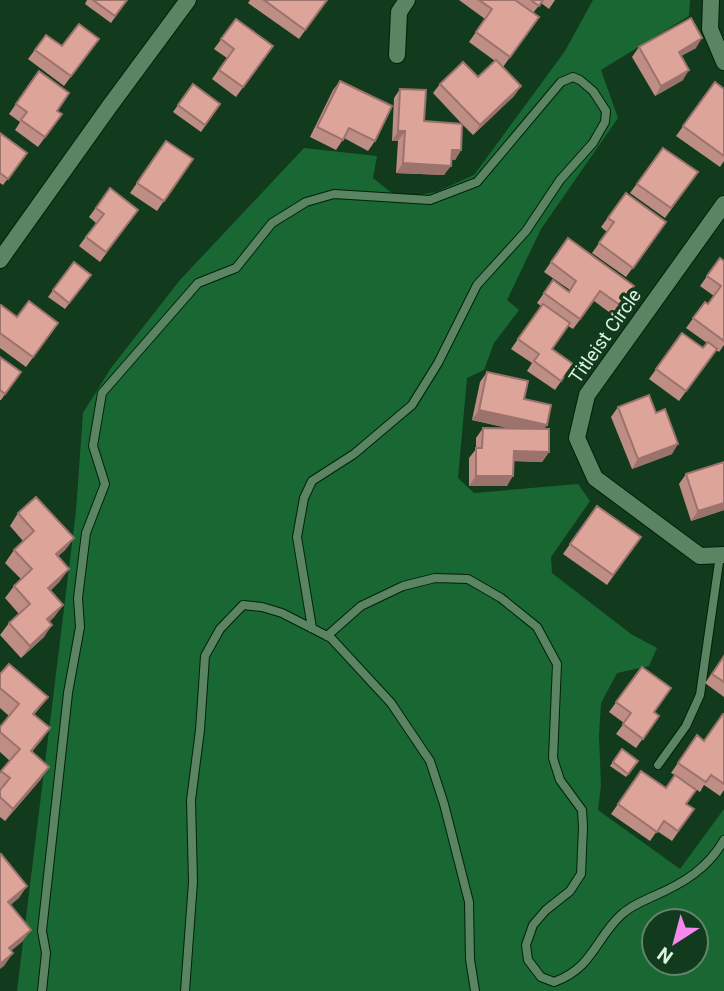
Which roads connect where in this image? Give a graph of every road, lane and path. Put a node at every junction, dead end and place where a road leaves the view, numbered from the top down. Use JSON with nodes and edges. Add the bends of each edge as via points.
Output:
{"nodes":[{"id":1,"x":188,"y":0,"type":"edge"},
{"id":2,"x":407,"y":0,"type":"edge"},
{"id":3,"x":711,"y":0,"type":"edge"},
{"id":4,"x":397,"y":55,"type":"dead end"},
{"id":5,"x":724,"y":62,"type":"edge"},
{"id":6,"x":724,"y":204,"type":"edge"},
{"id":7,"x":0,"y":260,"type":"edge"},
{"id":8,"x":722,"y":555,"type":"edge"},
{"id":9,"x":312,"y":628,"type":"junction"},
{"id":10,"x":327,"y":636,"type":"junction"},
{"id":11,"x":658,"y":765,"type":"dead end"},
{"id":12,"x":724,"y":839,"type":"edge"},
{"id":13,"x":42,"y":991,"type":"edge"},
{"id":14,"x":185,"y":991,"type":"edge"},
{"id":15,"x":475,"y":991,"type":"edge"}],
"edges":[{"from":1,"to":7,"type":"street"},
{"from":2,"to":4,"type":"street","via":[[399,12]]},
{"from":3,"to":5,"type":"street","via":[[710,29]]},
{"from":6,"to":8,"type":"street","name":"Titleist Circle","via":[[587,395],[577,438],[595,478],[700,555]]},
{"from":8,"to":11,"type":"lane","via":[[700,695],[686,726]]},
{"from":9,"to":10,"type":"lane"},
{"from":9,"to":13,"type":"lane","via":[[297,537],[312,481],[354,454],[412,405],[477,285],[526,231],[560,180],[593,143],[606,111],[580,80],[573,77],[561,82],[477,182],[430,200],[334,194],[306,202],[272,223],[236,268],[198,283],[102,393],[93,446],[105,484],[86,533],[78,598],[80,627],[68,693],[42,930],[46,953]]},
{"from":9,"to":14,"type":"lane","via":[[282,613],[243,605],[220,629],[205,656],[191,800],[193,882]]},
{"from":10,"to":12,"type":"lane","via":[[361,606],[403,586],[435,578],[468,579],[537,627],[557,663],[553,758],[560,780],[582,810],[583,851],[581,874],[570,891],[533,925],[526,945],[528,960],[541,977],[554,982],[566,978],[583,965],[621,915],[700,870]]},
{"from":10,"to":15,"type":"lane","via":[[391,703],[430,761],[470,902]]}]}
